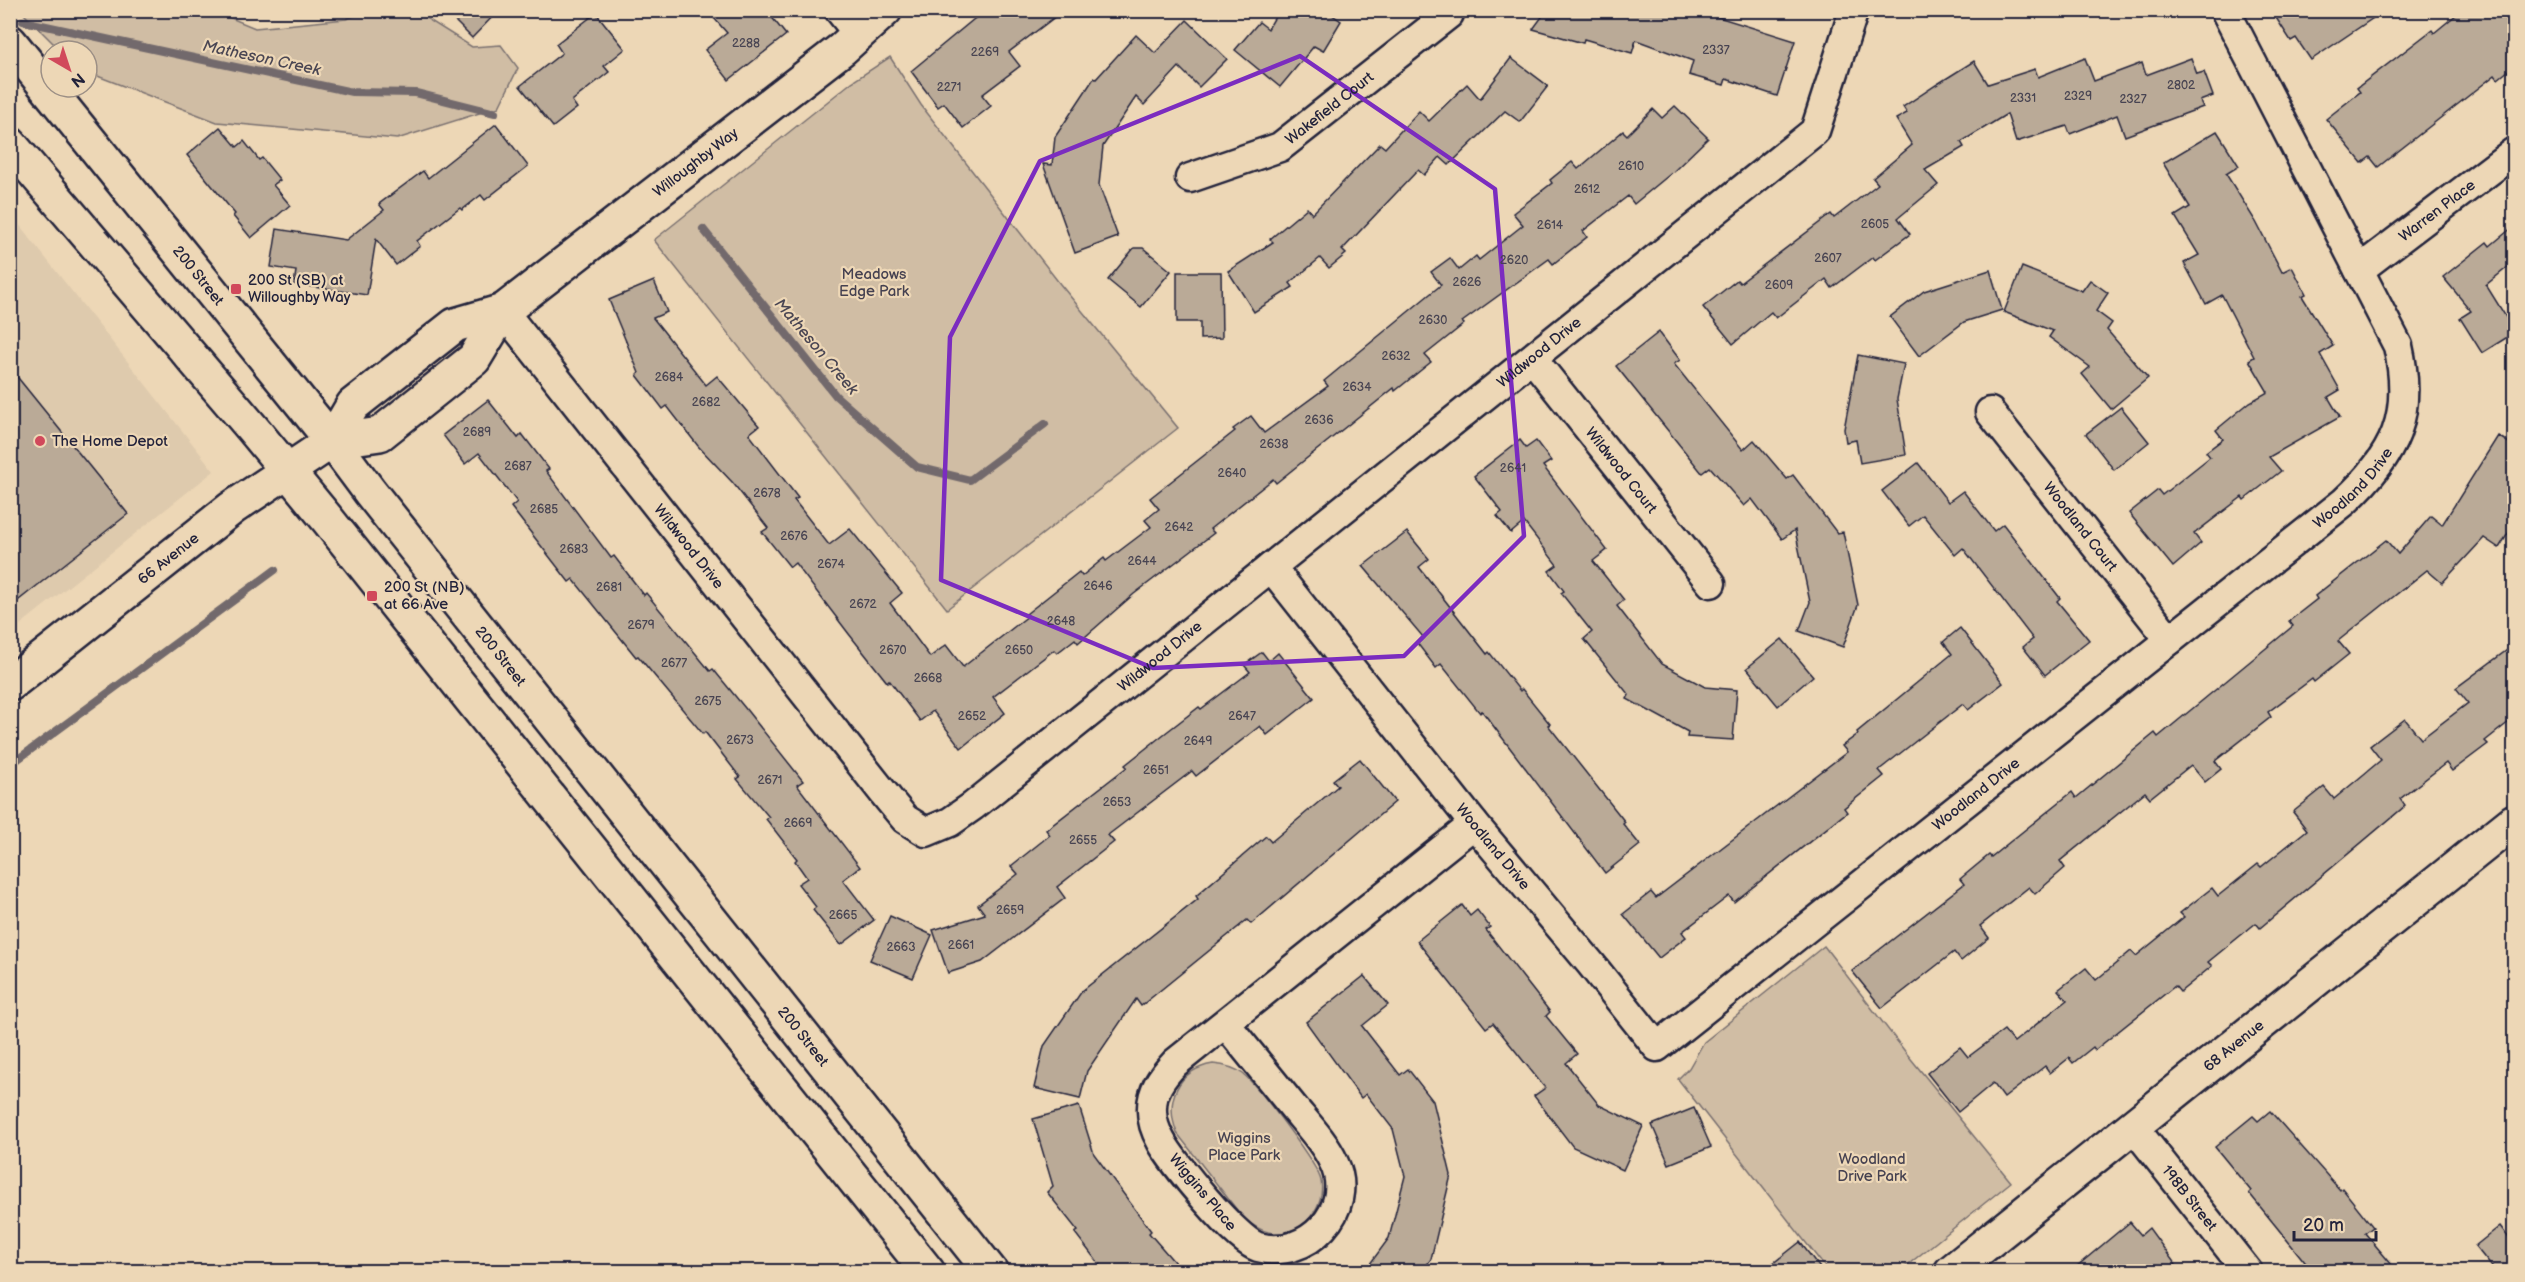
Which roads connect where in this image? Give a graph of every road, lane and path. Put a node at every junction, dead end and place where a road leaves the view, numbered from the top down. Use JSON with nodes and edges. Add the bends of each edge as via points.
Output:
{"nodes":[{"id":1,"x":885,"y":10,"type":"edge"},
{"id":2,"x":1450,"y":10,"type":"edge"},
{"id":3,"x":1854,"y":10,"type":"edge"},
{"id":4,"x":2225,"y":10,"type":"edge"},
{"id":5,"x":849,"y":23,"type":"edge"},
{"id":6,"x":10,"y":42,"type":"edge"},
{"id":7,"x":10,"y":144,"type":"edge"},
{"id":8,"x":2514,"y":152,"type":"edge"},
{"id":9,"x":1190,"y":178,"type":"dead end"},
{"id":10,"x":2359,"y":270,"type":"junction"},
{"id":11,"x":504,"y":311,"type":"junction"},
{"id":12,"x":1533,"y":359,"type":"junction"},
{"id":13,"x":1990,"y":412,"type":"dead end"},
{"id":14,"x":332,"y":441,"type":"junction"},
{"id":15,"x":288,"y":471,"type":"junction"},
{"id":16,"x":1271,"y":567,"type":"junction"},
{"id":17,"x":1711,"y":583,"type":"dead end"},
{"id":18,"x":2169,"y":640,"type":"junction"},
{"id":19,"x":10,"y":684,"type":"edge"},
{"id":20,"x":2514,"y":821,"type":"edge"},
{"id":21,"x":1474,"y":824,"type":"junction"},
{"id":22,"x":1225,"y":1023,"type":"junction"},
{"id":23,"x":2132,"y":1125,"type":"junction"},
{"id":24,"x":928,"y":1272,"type":"edge"},
{"id":25,"x":991,"y":1272,"type":"edge"},
{"id":26,"x":1951,"y":1272,"type":"edge"},
{"id":27,"x":2248,"y":1272,"type":"edge"}],
"edges":[{"from":1,"to":5,"type":"main road","name":"Willoughby Way"},
{"from":2,"to":9,"type":"street","name":"Wakefield Court","via":[[1280,147]]},
{"from":3,"to":12,"type":"street","name":"Wildwood Drive","via":[[1815,131]]},
{"from":4,"to":10,"type":"street","name":"Woodland Drive"},
{"from":5,"to":11,"type":"main road","name":"Willoughby Way"},
{"from":6,"to":14,"type":"main road","name":"200 Street"},
{"from":7,"to":15,"type":"main road"},
{"from":8,"to":10,"type":"street","name":"Warren Place"},
{"from":10,"to":18,"type":"street","name":"Woodland Drive","via":[[2398,346],[2402,363],[2404,402],[2393,441],[2366,482],[2344,502]]},
{"from":11,"to":14,"type":"main road","name":"Willoughby Way","via":[[474,359],[380,434]]},
{"from":11,"to":16,"type":"street","name":"Wildwood Drive","via":[[890,801],[905,819],[926,832],[951,822],[973,806]]},
{"from":12,"to":16,"type":"street","name":"Wildwood Drive"},
{"from":12,"to":17,"type":"street","name":"Wildwood Court"},
{"from":13,"to":18,"type":"street","name":"Woodland Court"},
{"from":14,"to":15,"type":"main road","name":"66 Avenue"},
{"from":14,"to":25,"type":"main road","name":"200 Street"},
{"from":15,"to":19,"type":"main road","name":"66 Avenue","via":[[232,508]]},
{"from":15,"to":24,"type":"main road"},
{"from":16,"to":21,"type":"street","name":"Woodland Drive"},
{"from":18,"to":21,"type":"street","name":"Woodland Drive","via":[[1657,1047]]},
{"from":20,"to":23,"type":"main road","name":"68 Avenue"},
{"from":21,"to":22,"type":"street","name":"Wiggins Place"},
{"from":22,"to":22,"type":"street","name":"Wiggins Place","via":[[1318,1138],[1339,1176],[1340,1195],[1332,1215],[1318,1233],[1301,1244],[1268,1249],[1243,1238],[1170,1155],[1156,1129],[1153,1098],[1162,1077]]},
{"from":23,"to":26,"type":"main road","name":"68 Avenue"},
{"from":23,"to":27,"type":"street","name":"198B Street"}]}
